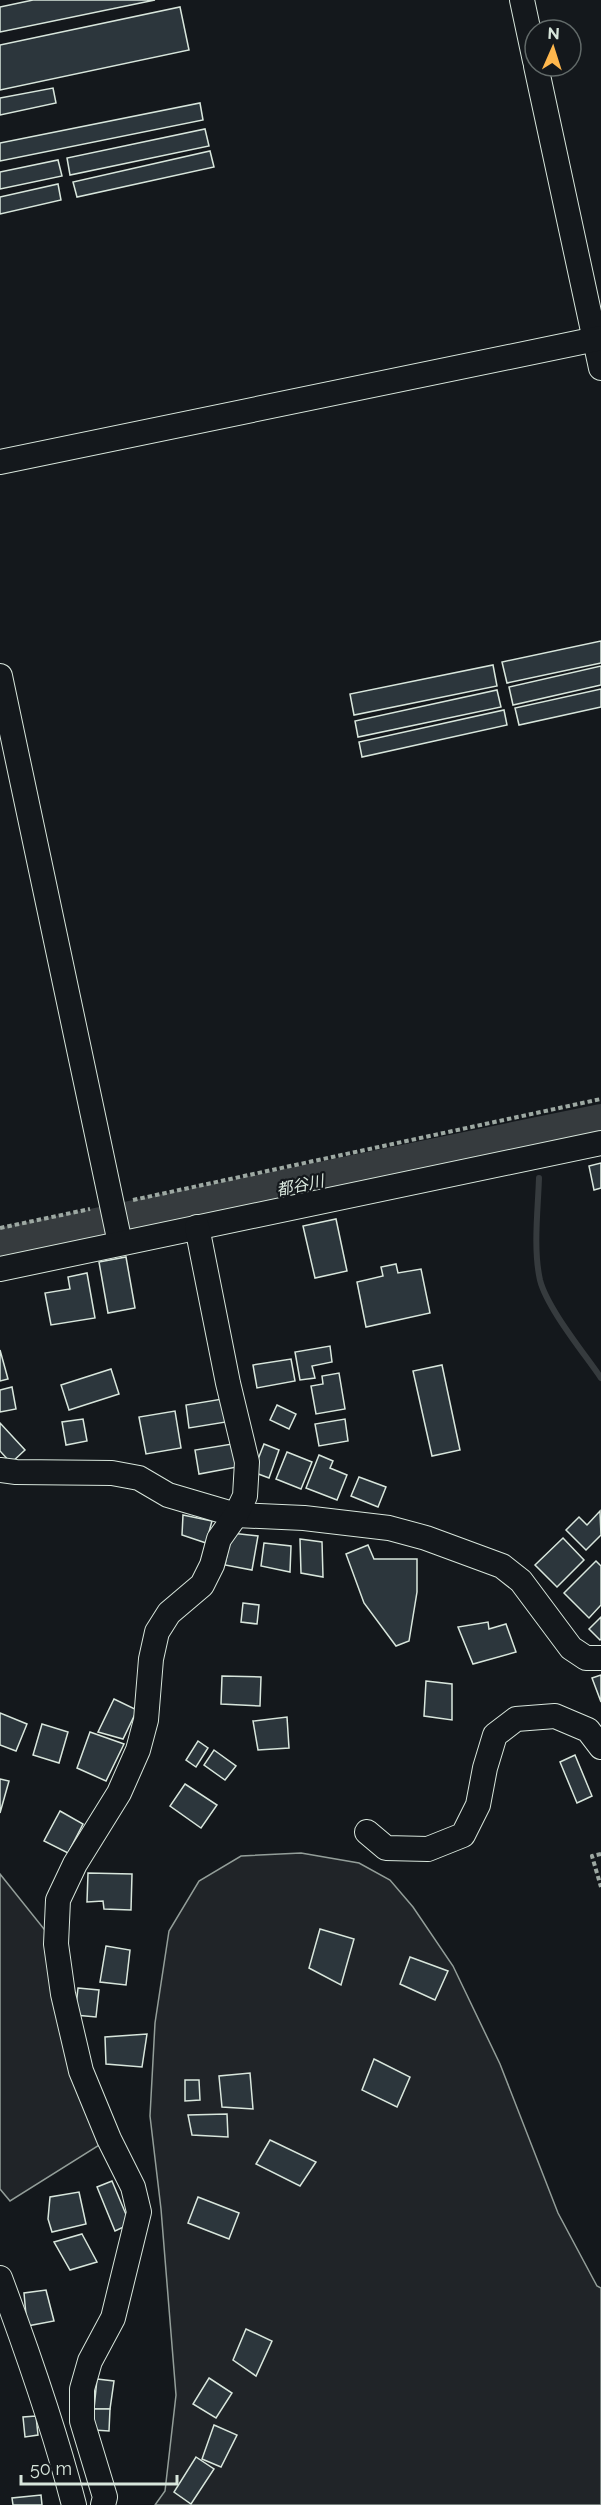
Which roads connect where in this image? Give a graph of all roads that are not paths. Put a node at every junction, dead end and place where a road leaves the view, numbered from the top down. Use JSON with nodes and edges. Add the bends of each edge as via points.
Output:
{"nodes":[{"id":1,"x":522,"y":0,"type":"edge"},
{"id":2,"x":526,"y":18,"type":"edge"},
{"id":3,"x":539,"y":78,"type":"edge"},
{"id":4,"x":598,"y":339,"type":"edge"},
{"id":5,"x":601,"y":368,"type":"edge"},
{"id":6,"x":0,"y":462,"type":"edge"},
{"id":7,"x":0,"y":676,"type":"edge"},
{"id":8,"x":601,"y":1143,"type":"edge"},
{"id":9,"x":116,"y":1224,"type":"junction"},
{"id":10,"x":197,"y":1227,"type":"junction"},
{"id":11,"x":0,"y":1269,"type":"edge"},
{"id":12,"x":0,"y":1470,"type":"edge"},
{"id":13,"x":236,"y":1515,"type":"junction"},
{"id":14,"x":601,"y":1658,"type":"edge"},
{"id":15,"x":601,"y":1747,"type":"edge"},
{"id":16,"x":367,"y":1832,"type":"dead end"},
{"id":17,"x":0,"y":2278,"type":"edge"},
{"id":18,"x":74,"y":2505,"type":"edge"},
{"id":19,"x":103,"y":2505,"type":"edge"}],
"edges":[{"from":1,"to":2,"type":"street"},
{"from":3,"to":4,"type":"street"},
{"from":4,"to":5,"type":"street"},
{"from":4,"to":6,"type":"street"},
{"from":7,"to":9,"type":"street"},
{"from":8,"to":10,"type":"street"},
{"from":9,"to":10,"type":"street"},
{"from":9,"to":11,"type":"street"},
{"from":10,"to":13,"type":"street","via":[[247,1462],[245,1496]]},
{"from":12,"to":13,"type":"street","via":[[121,1474],[139,1478],[168,1495]]},
{"from":13,"to":14,"type":"street","via":[[389,1528],[483,1557],[521,1581],[571,1648],[586,1658]]},
{"from":13,"to":19,"type":"street","via":[[219,1539],[202,1585],[169,1613],[157,1632],[147,1720],[138,1750],[119,1793],[75,1864],[58,1900],[56,1944],[81,2071],[133,2187],[139,2212],[113,2318],[90,2361],[82,2389],[82,2421],[105,2497]]},
{"from":15,"to":16,"type":"street","via":[[588,1731],[555,1716],[516,1719],[495,1735],[478,1805],[463,1835],[428,1849],[386,1848]]},
{"from":17,"to":18,"type":"street","via":[[56,2438]]}]}
